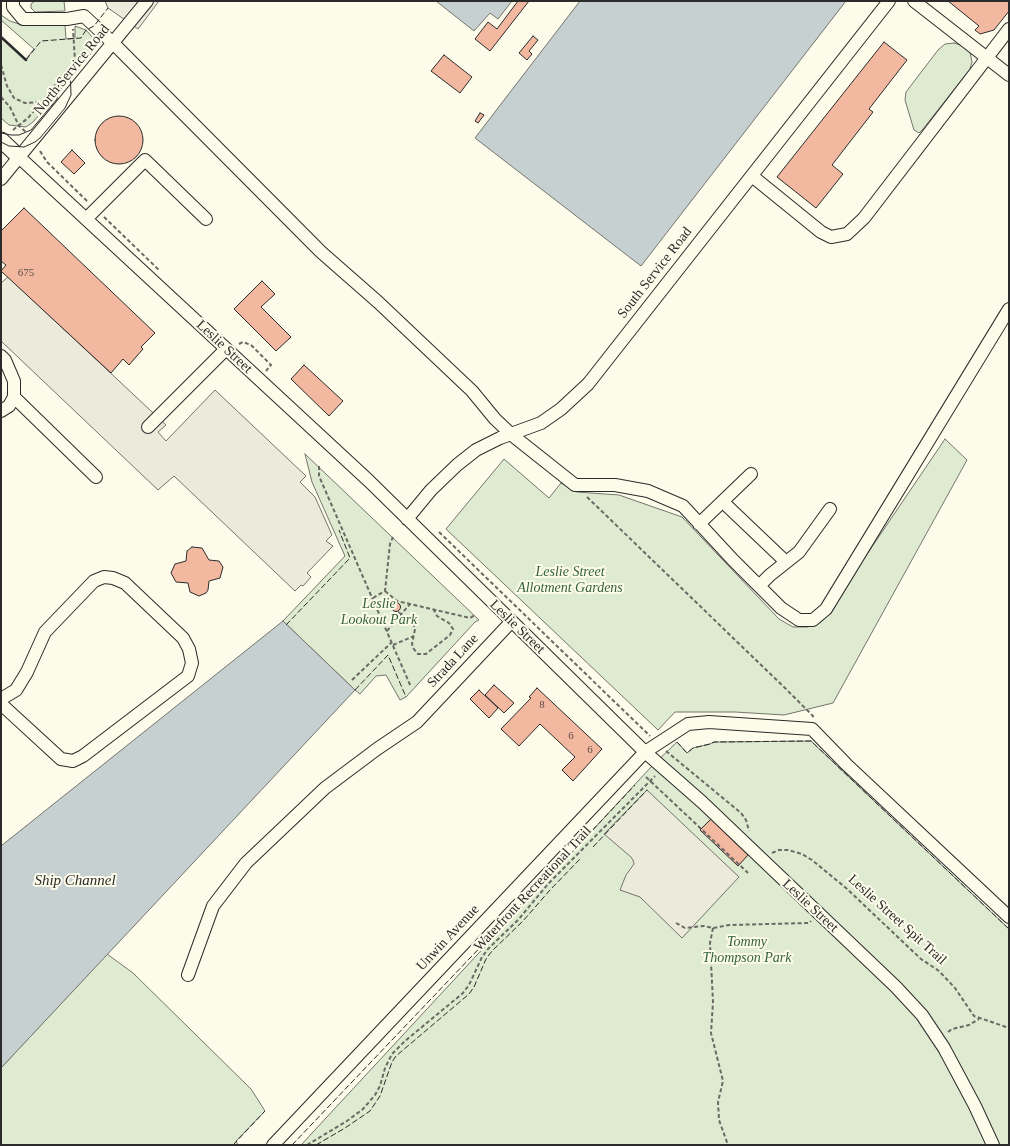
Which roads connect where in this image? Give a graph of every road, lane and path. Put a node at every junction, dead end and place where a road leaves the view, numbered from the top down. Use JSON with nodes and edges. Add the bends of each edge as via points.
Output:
{"nodes":[{"id":1,"x":13,"y":1,"type":"edge"},
{"id":2,"x":147,"y":1,"type":"edge"},
{"id":3,"x":889,"y":1,"type":"edge"},
{"id":4,"x":914,"y":1,"type":"edge"},
{"id":5,"x":72,"y":18,"type":"junction"},
{"id":6,"x":1009,"y":29,"type":"edge"},
{"id":7,"x":114,"y":44,"type":"junction"},
{"id":8,"x":986,"y":57,"type":"junction"},
{"id":9,"x":1,"y":65,"type":"edge"},
{"id":10,"x":1009,"y":75,"type":"edge"},
{"id":11,"x":1,"y":97,"type":"edge"},
{"id":12,"x":39,"y":102,"type":"junction"},
{"id":13,"x":19,"y":126,"type":"junction"},
{"id":14,"x":14,"y":130,"type":"dead end"},
{"id":15,"x":1,"y":140,"type":"edge"},
{"id":16,"x":19,"y":157,"type":"junction"},
{"id":17,"x":752,"y":176,"type":"junction"},
{"id":18,"x":1,"y":179,"type":"edge"},
{"id":19,"x":86,"y":219,"type":"junction"},
{"id":20,"x":206,"y":219,"type":"dead end"},
{"id":21,"x":1009,"y":310,"type":"edge"},
{"id":22,"x":232,"y":347,"type":"junction"},
{"id":23,"x":1,"y":356,"type":"edge"},
{"id":24,"x":266,"y":371,"type":"dead end"},
{"id":25,"x":14,"y":397,"type":"junction"},
{"id":26,"x":1,"y":411,"type":"edge"},
{"id":27,"x":148,"y":427,"type":"dead end"},
{"id":28,"x":512,"y":435,"type":"junction"},
{"id":29,"x":319,"y":466,"type":"dead end"},
{"id":30,"x":751,"y":474,"type":"dead end"},
{"id":31,"x":96,"y":477,"type":"dead end"},
{"id":32,"x":575,"y":485,"type":"junction"},
{"id":33,"x":723,"y":502,"type":"junction"},
{"id":34,"x":830,"y":509,"type":"dead end"},
{"id":35,"x":407,"y":519,"type":"junction"},
{"id":36,"x":699,"y":524,"type":"junction"},
{"id":37,"x":435,"y":528,"type":"dead end"},
{"id":38,"x":393,"y":536,"type":"dead end"},
{"id":39,"x":786,"y":562,"type":"junction"},
{"id":40,"x":759,"y":586,"type":"junction"},
{"id":41,"x":385,"y":592,"type":"junction"},
{"id":42,"x":373,"y":598,"type":"junction"},
{"id":43,"x":410,"y":604,"type":"junction"},
{"id":44,"x":434,"y":610,"type":"junction"},
{"id":45,"x":398,"y":612,"type":"dead end"},
{"id":46,"x":475,"y":615,"type":"dead end"},
{"id":47,"x":512,"y":621,"type":"junction"},
{"id":48,"x":387,"y":631,"type":"junction"},
{"id":49,"x":414,"y":636,"type":"junction"},
{"id":50,"x":392,"y":643,"type":"junction"},
{"id":51,"x":352,"y":680,"type":"dead end"},
{"id":52,"x":411,"y":687,"type":"dead end"},
{"id":53,"x":1,"y":699,"type":"edge"},
{"id":54,"x":1,"y":704,"type":"edge"},
{"id":55,"x":812,"y":729,"type":"junction"},
{"id":56,"x":645,"y":732,"type":"dead end"},
{"id":57,"x":645,"y":752,"type":"junction"},
{"id":58,"x":672,"y":756,"type":"dead end"},
{"id":59,"x":656,"y":774,"type":"dead end"},
{"id":60,"x":646,"y":778,"type":"dead end"},
{"id":61,"x":650,"y":781,"type":"junction"},
{"id":62,"x":752,"y":851,"type":"junction"},
{"id":63,"x":764,"y":863,"type":"junction"},
{"id":64,"x":748,"y":873,"type":"dead end"},
{"id":65,"x":820,"y":915,"type":"junction"},
{"id":66,"x":1009,"y":917,"type":"edge"},
{"id":67,"x":676,"y":923,"type":"dead end"},
{"id":68,"x":713,"y":928,"type":"junction"},
{"id":69,"x":188,"y":975,"type":"dead end"},
{"id":70,"x":979,"y":1018,"type":"junction"},
{"id":71,"x":1009,"y":1028,"type":"edge"},
{"id":72,"x":937,"y":1038,"type":"junction"},
{"id":73,"x":273,"y":1145,"type":"edge"},
{"id":74,"x":307,"y":1145,"type":"edge"},
{"id":75,"x":728,"y":1145,"type":"edge"},
{"id":76,"x":993,"y":1145,"type":"edge"}],
"edges":[{"from":1,"to":5,"type":"street","via":[[13,7],[23,19]]},
{"from":2,"to":7,"type":"street","name":"North Service Road"},
{"from":3,"to":17,"type":"street","name":"South Service Road"},
{"from":4,"to":8,"type":"street"},
{"from":5,"to":7,"type":"street","via":[[84,16]]},
{"from":5,"to":12,"type":"path","via":[[75,61]]},
{"from":6,"to":8,"type":"street"},
{"from":7,"to":16,"type":"street","name":"North Service Road"},
{"from":7,"to":28,"type":"street","via":[[314,245],[472,391]]},
{"from":8,"to":10,"type":"street"},
{"from":8,"to":17,"type":"street","via":[[869,211],[847,234],[831,236],[821,232]]},
{"from":9,"to":12,"type":"path","via":[[14,98]]},
{"from":11,"to":13,"type":"path"},
{"from":12,"to":13,"type":"path"},
{"from":13,"to":14,"type":"path"},
{"from":15,"to":16,"type":"main road","name":"Leslie Street"},
{"from":16,"to":18,"type":"street","name":"North Service Road"},
{"from":16,"to":19,"type":"street","name":"Leslie Street"},
{"from":17,"to":28,"type":"street","name":"South Service Road","via":[[588,384],[542,423]]},
{"from":19,"to":20,"type":"street","via":[[145,160]]},
{"from":19,"to":22,"type":"street","name":"Leslie Street"},
{"from":21,"to":40,"type":"street","via":[[823,613],[812,620],[796,619]]},
{"from":22,"to":24,"type":"path","via":[[243,342],[251,345],[271,365]]},
{"from":22,"to":27,"type":"street"},
{"from":22,"to":35,"type":"street","name":"Leslie Street"},
{"from":23,"to":25,"type":"street","via":[[14,381]]},
{"from":25,"to":26,"type":"street"},
{"from":25,"to":31,"type":"street"},
{"from":28,"to":32,"type":"street"},
{"from":28,"to":35,"type":"street","name":"South Service Road","via":[[476,450],[431,490]]},
{"from":29,"to":42,"type":"path","via":[[319,476]]},
{"from":30,"to":33,"type":"street"},
{"from":32,"to":36,"type":"street","via":[[615,485],[648,491],[683,506]]},
{"from":32,"to":55,"type":"path","via":[[813,716]]},
{"from":33,"to":36,"type":"street"},
{"from":33,"to":39,"type":"street"},
{"from":34,"to":39,"type":"street","via":[[800,552]]},
{"from":35,"to":47,"type":"street","name":"Leslie Street"},
{"from":36,"to":40,"type":"street"},
{"from":37,"to":56,"type":"path"},
{"from":38,"to":41,"type":"path"},
{"from":39,"to":40,"type":"street"},
{"from":41,"to":42,"type":"path"},
{"from":41,"to":43,"type":"path","via":[[397,601]]},
{"from":42,"to":48,"type":"path"},
{"from":43,"to":44,"type":"path"},
{"from":43,"to":48,"type":"path"},
{"from":44,"to":46,"type":"path","via":[[470,618]]},
{"from":44,"to":49,"type":"path","via":[[452,626],[452,632],[422,655],[413,648]]},
{"from":45,"to":49,"type":"path","bridge":true,"via":[[413,623]]},
{"from":47,"to":57,"type":"street","name":"Leslie Street"},
{"from":47,"to":69,"type":"street","name":"Strada Lane","via":[[417,722],[325,788],[246,864],[213,906]]},
{"from":48,"to":50,"type":"path"},
{"from":49,"to":50,"type":"path"},
{"from":50,"to":51,"type":"path"},
{"from":50,"to":52,"type":"path"},
{"from":53,"to":54,"type":"street","via":[[16,690],[45,632],[94,581],[104,577],[124,584],[183,638],[192,663],[188,676],[73,761],[61,759]]},
{"from":55,"to":57,"type":"street","name":"Unwin Avenue","via":[[695,723],[682,727]]},
{"from":55,"to":66,"type":"street"},
{"from":57,"to":62,"type":"street","name":"Leslie Street"},
{"from":57,"to":73,"type":"street","name":"Unwin Avenue"},
{"from":58,"to":62,"type":"path","via":[[741,813],[749,828]]},
{"from":59,"to":61,"type":"path","name":"Waterfront Recreational Trail"},
{"from":60,"to":61,"type":"path"},
{"from":61,"to":64,"type":"path"},
{"from":61,"to":74,"type":"path","name":"Waterfront Recreational Trail","via":[[488,950],[463,993],[392,1054],[380,1086],[363,1109]]},
{"from":62,"to":63,"type":"street","name":"Leslie Street"},
{"from":63,"to":65,"type":"street","name":"Leslie Street"},
{"from":63,"to":70,"type":"path","name":"Leslie Street Spit Trail","via":[[773,852],[780,850],[810,858],[939,972]]},
{"from":65,"to":68,"type":"path","via":[[809,923]]},
{"from":65,"to":72,"type":"street","name":"Leslie Street","via":[[896,987],[922,1015]]},
{"from":67,"to":68,"type":"path","via":[[685,928]]},
{"from":68,"to":75,"type":"path","via":[[710,943],[713,1002],[710,1033],[723,1081],[718,1102],[719,1120]]},
{"from":70,"to":71,"type":"path"},
{"from":70,"to":72,"type":"path"},
{"from":72,"to":76,"type":"street","name":"Leslie Street"}]}
